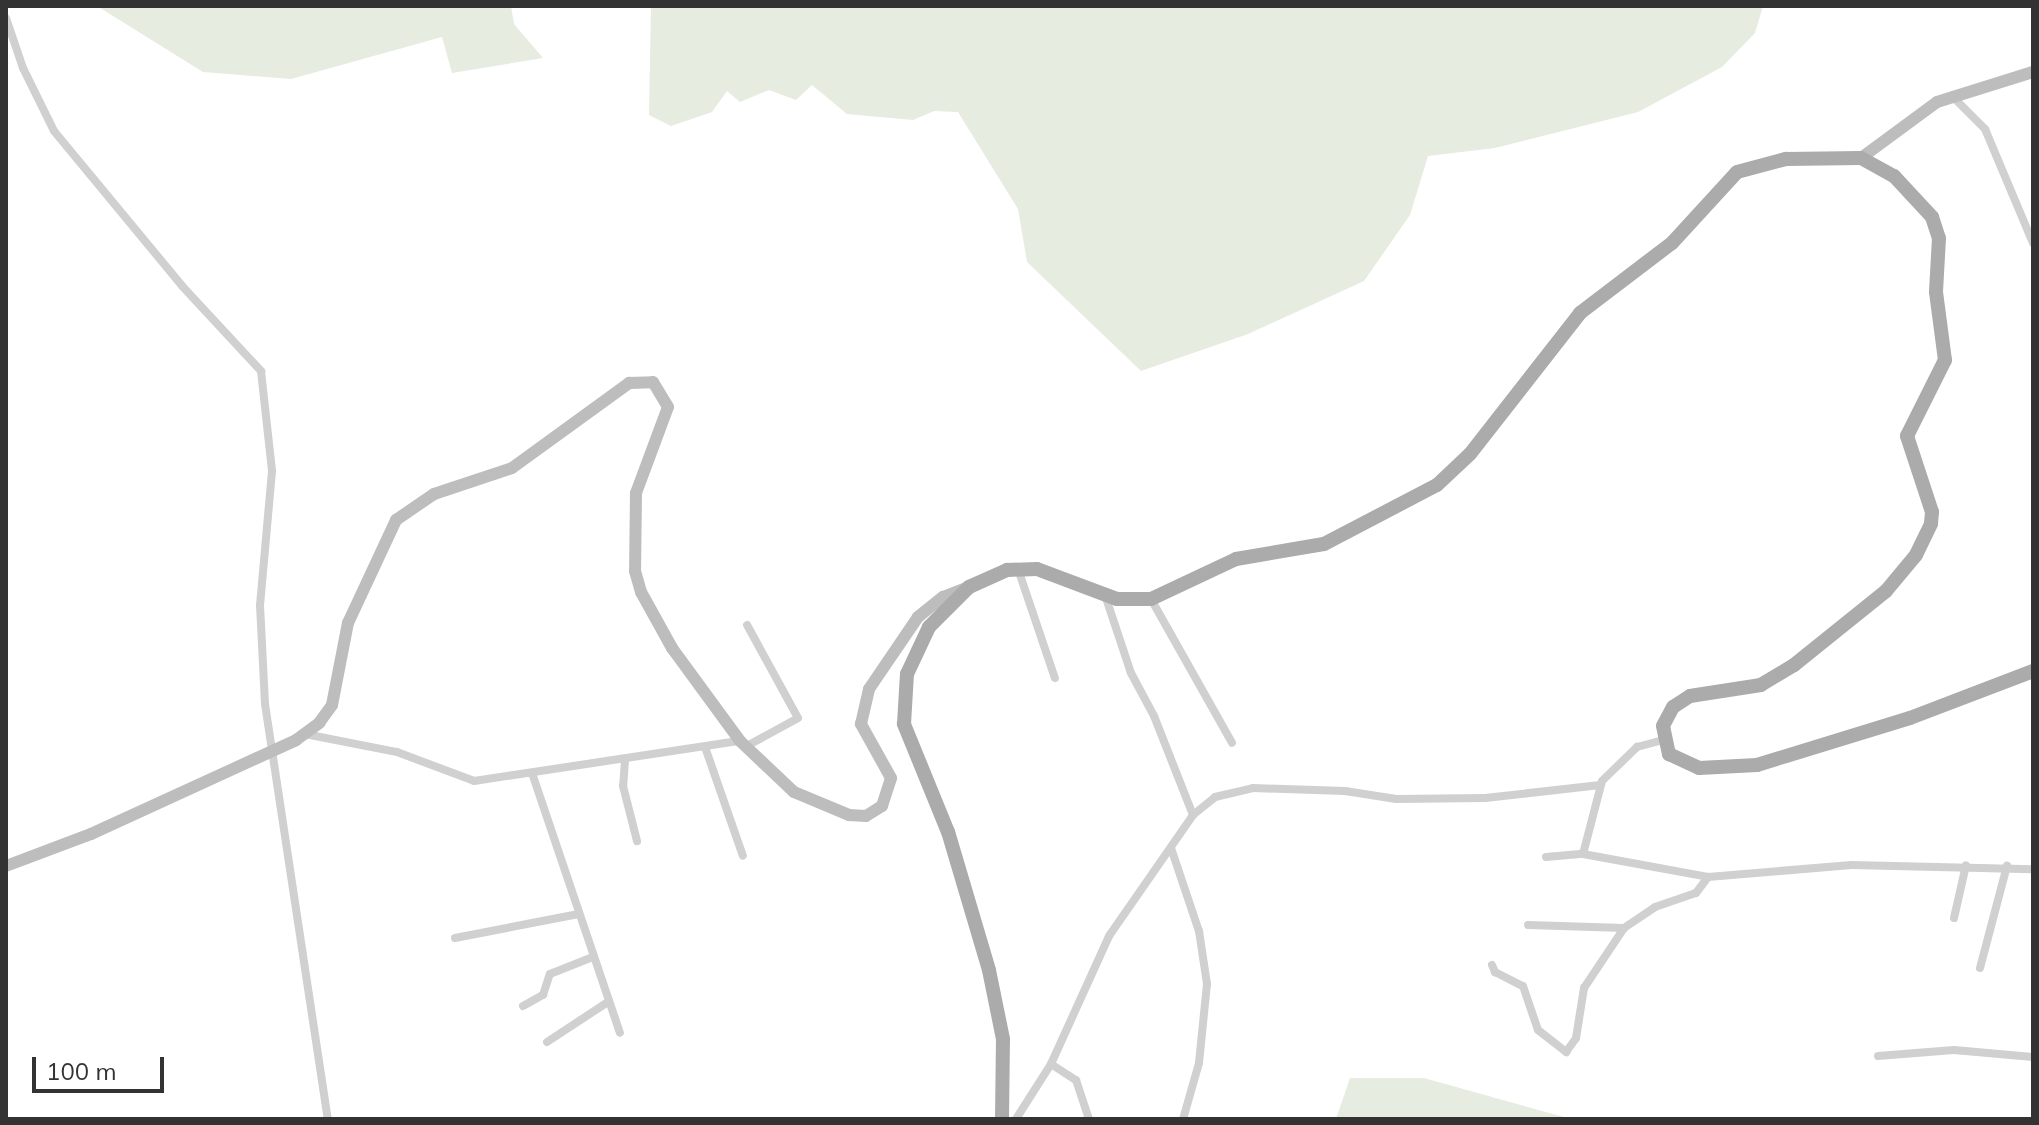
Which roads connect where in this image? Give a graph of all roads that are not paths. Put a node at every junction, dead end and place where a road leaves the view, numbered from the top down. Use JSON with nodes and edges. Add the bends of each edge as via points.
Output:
{"nodes":[{"id":1,"x":6,"y":18,"type":"edge"},
{"id":2,"x":2033,"y":72,"type":"edge"},
{"id":3,"x":1951,"y":96,"type":"junction"},
{"id":4,"x":1861,"y":158,"type":"junction"},
{"id":5,"x":2033,"y":243,"type":"edge"},
{"id":6,"x":1018,"y":568,"type":"junction"},
{"id":7,"x":969,"y":587,"type":"junction"},
{"id":8,"x":1105,"y":595,"type":"junction"},
{"id":9,"x":1151,"y":599,"type":"junction"},
{"id":10,"x":747,"y":625,"type":"dead end"},
{"id":11,"x":2033,"y":671,"type":"edge"},
{"id":12,"x":1055,"y":678,"type":"dead end"},
{"id":13,"x":305,"y":734,"type":"junction"},
{"id":14,"x":1664,"y":740,"type":"junction"},
{"id":15,"x":1232,"y":743,"type":"dead end"},
{"id":16,"x":742,"y":744,"type":"junction"},
{"id":17,"x":705,"y":747,"type":"junction"},
{"id":18,"x":269,"y":750,"type":"junction"},
{"id":19,"x":625,"y":760,"type":"junction"},
{"id":20,"x":533,"y":776,"type":"junction"},
{"id":21,"x":1600,"y":785,"type":"junction"},
{"id":22,"x":1193,"y":815,"type":"junction"},
{"id":23,"x":637,"y":841,"type":"dead end"},
{"id":24,"x":1171,"y":848,"type":"junction"},
{"id":25,"x":1583,"y":854,"type":"junction"},
{"id":26,"x":743,"y":856,"type":"dead end"},
{"id":27,"x":1546,"y":857,"type":"dead end"},
{"id":28,"x":1966,"y":865,"type":"junction"},
{"id":29,"x":6,"y":866,"type":"edge"},
{"id":30,"x":2007,"y":866,"type":"junction"},
{"id":31,"x":2033,"y":869,"type":"edge"},
{"id":32,"x":1708,"y":877,"type":"junction"},
{"id":33,"x":579,"y":914,"type":"junction"},
{"id":34,"x":1954,"y":918,"type":"dead end"},
{"id":35,"x":1528,"y":925,"type":"dead end"},
{"id":36,"x":1624,"y":928,"type":"junction"},
{"id":37,"x":455,"y":938,"type":"dead end"},
{"id":38,"x":593,"y":957,"type":"junction"},
{"id":39,"x":1492,"y":965,"type":"dead end"},
{"id":40,"x":1980,"y":968,"type":"dead end"},
{"id":41,"x":608,"y":1002,"type":"junction"},
{"id":42,"x":523,"y":1006,"type":"dead end"},
{"id":43,"x":620,"y":1033,"type":"dead end"},
{"id":44,"x":547,"y":1042,"type":"dead end"},
{"id":45,"x":1878,"y":1056,"type":"dead end"},
{"id":46,"x":2033,"y":1057,"type":"edge"},
{"id":47,"x":1051,"y":1064,"type":"junction"},
{"id":48,"x":328,"y":1119,"type":"edge"},
{"id":49,"x":1002,"y":1119,"type":"edge"},
{"id":50,"x":1016,"y":1119,"type":"edge"},
{"id":51,"x":1089,"y":1119,"type":"edge"},
{"id":52,"x":1183,"y":1119,"type":"edge"}],
"edges":[{"from":1,"to":18,"type":"street","via":[[54,131],[183,287],[261,371],[272,471],[260,605]]},
{"from":2,"to":3,"type":"main road"},
{"from":3,"to":4,"type":"main road"},
{"from":3,"to":5,"type":"street","via":[[1985,129]]},
{"from":4,"to":9,"type":"main road","via":[[1786,159],[1737,172],[1672,243],[1580,313],[1470,454],[1437,485],[1324,544],[1236,559]]},
{"from":4,"to":14,"type":"main road","via":[[1920,198],[1939,238],[1936,292],[1945,360],[1907,436],[1932,512],[1931,524],[1916,555],[1886,591],[1837,633],[1761,685],[1690,696],[1673,707],[1663,726]]},
{"from":6,"to":7,"type":"main road"},
{"from":6,"to":8,"type":"main road","via":[[1050,573]]},
{"from":6,"to":12,"type":"street"},
{"from":7,"to":16,"type":"main road","via":[[943,597],[918,617],[869,689],[861,724],[892,783],[878,810],[862,817],[819,805],[771,775]]},
{"from":7,"to":49,"type":"main road","via":[[929,627],[917,649],[907,674],[903,713],[948,832],[989,970],[1003,1039]]},
{"from":8,"to":9,"type":"main road"},
{"from":8,"to":22,"type":"street","via":[[1131,673]]},
{"from":9,"to":15,"type":"street"},
{"from":10,"to":16,"type":"street","via":[[798,718]]},
{"from":11,"to":14,"type":"main road","via":[[1910,718],[1757,765],[1699,768],[1669,754]]},
{"from":13,"to":16,"type":"main road","via":[[332,705],[348,623],[396,520],[434,494],[512,468],[611,393],[642,380],[661,388],[668,407],[636,493],[635,571],[672,648]]},
{"from":13,"to":18,"type":"main road"},
{"from":13,"to":20,"type":"street","via":[[397,752],[467,779]]},
{"from":14,"to":21,"type":"street","via":[[1637,747]]},
{"from":16,"to":17,"type":"street"},
{"from":17,"to":19,"type":"street"},
{"from":17,"to":26,"type":"street"},
{"from":18,"to":29,"type":"main road","via":[[53,851]]},
{"from":18,"to":48,"type":"street"},
{"from":19,"to":20,"type":"street"},
{"from":19,"to":23,"type":"street","via":[[623,786]]},
{"from":20,"to":33,"type":"street"},
{"from":21,"to":22,"type":"street","via":[[1485,798],[1396,799],[1345,791],[1243,788],[1215,797]]},
{"from":21,"to":25,"type":"street"},
{"from":22,"to":24,"type":"street"},
{"from":24,"to":47,"type":"street","via":[[1109,936]]},
{"from":24,"to":52,"type":"street","via":[[1199,931],[1207,984],[1199,1063]]},
{"from":25,"to":27,"type":"street"},
{"from":25,"to":32,"type":"street"},
{"from":28,"to":30,"type":"street"},
{"from":28,"to":32,"type":"street","via":[[1851,865]]},
{"from":28,"to":34,"type":"street"},
{"from":30,"to":31,"type":"street"},
{"from":30,"to":40,"type":"street"},
{"from":32,"to":36,"type":"street","via":[[1696,893],[1655,907]]},
{"from":33,"to":37,"type":"street"},
{"from":33,"to":38,"type":"street"},
{"from":35,"to":36,"type":"street"},
{"from":36,"to":39,"type":"street","via":[[1584,988],[1576,1038],[1566,1052],[1538,1030],[1523,986],[1495,972]]},
{"from":38,"to":41,"type":"street"},
{"from":38,"to":42,"type":"street","via":[[550,974],[543,995]]},
{"from":41,"to":43,"type":"street"},
{"from":41,"to":44,"type":"street"},
{"from":45,"to":46,"type":"street","via":[[1954,1050]]},
{"from":47,"to":50,"type":"street"},
{"from":47,"to":51,"type":"street","via":[[1076,1080]]}]}
